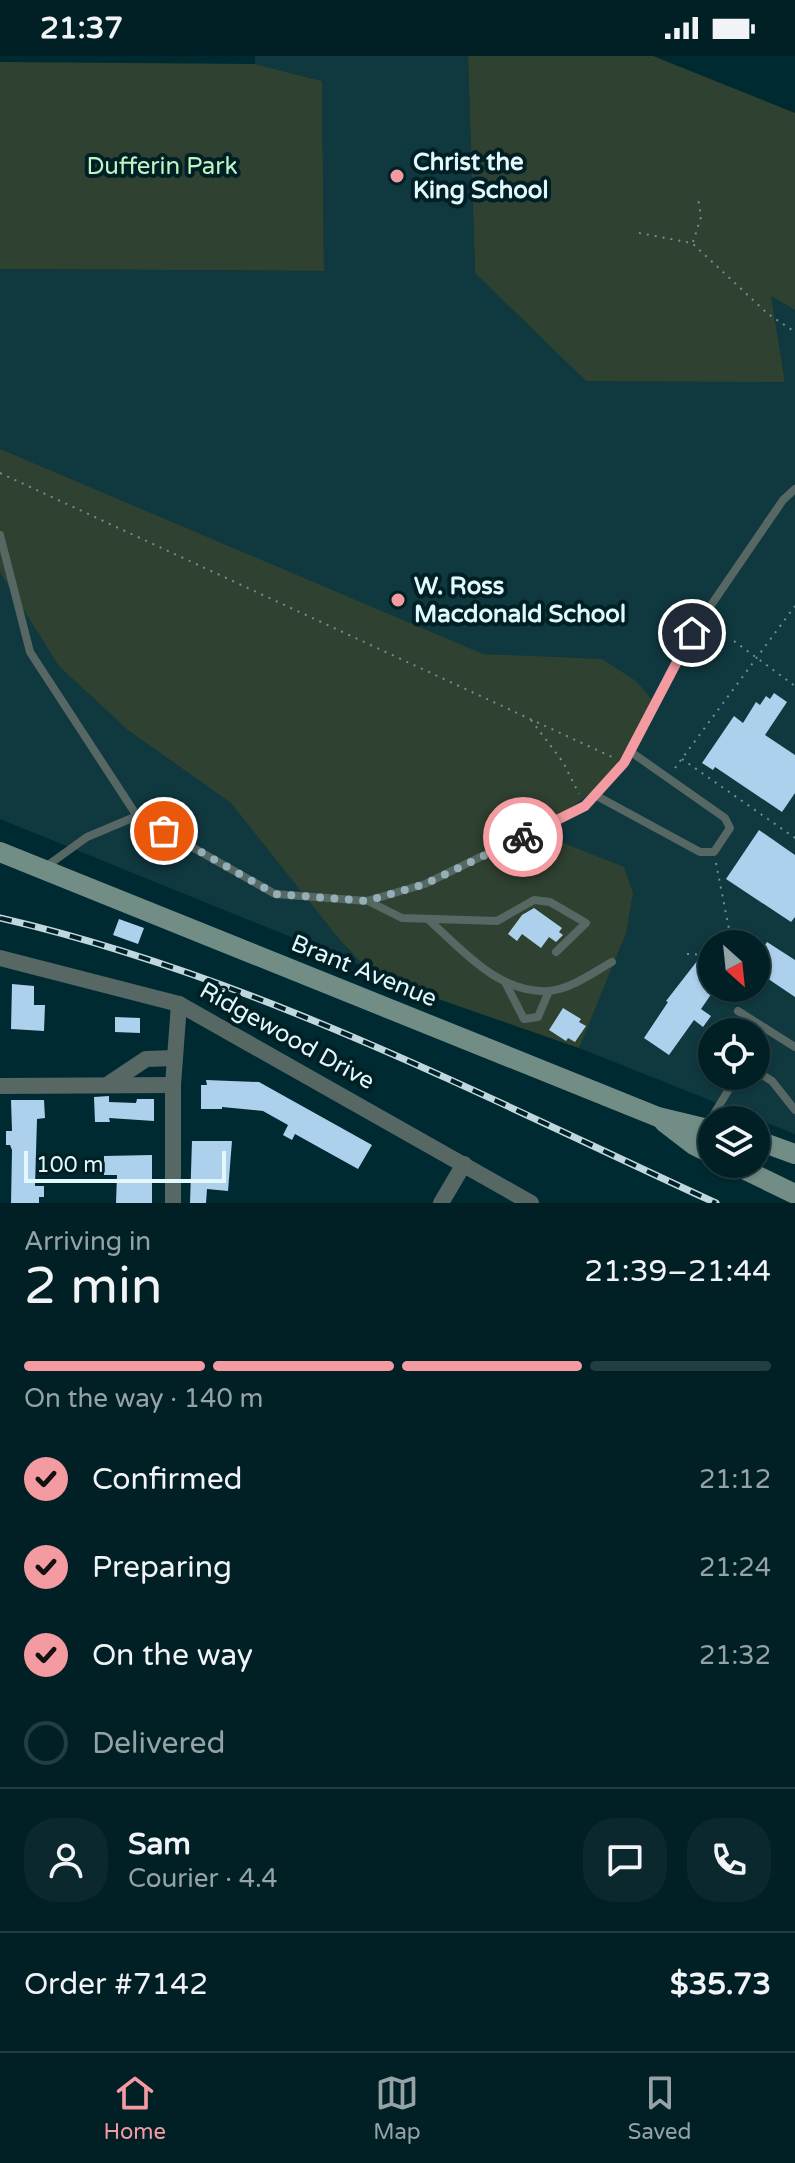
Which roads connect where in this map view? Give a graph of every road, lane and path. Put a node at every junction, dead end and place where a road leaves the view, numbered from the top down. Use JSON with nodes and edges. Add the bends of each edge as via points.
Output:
{"nodes":[{"id":1,"x":698,"y":198,"type":"dead end"},
{"id":2,"x":639,"y":233,"type":"dead end"},
{"id":3,"x":692,"y":243,"type":"junction"},
{"id":4,"x":795,"y":332,"type":"edge"},
{"id":5,"x":0,"y":473,"type":"edge"},
{"id":6,"x":795,"y":489,"type":"edge"},
{"id":7,"x":0,"y":535,"type":"edge"},
{"id":8,"x":795,"y":606,"type":"edge"},
{"id":9,"x":734,"y":641,"type":"dead end"},
{"id":10,"x":756,"y":659,"type":"junction"},
{"id":11,"x":795,"y":686,"type":"edge"},
{"id":12,"x":531,"y":720,"type":"junction"},
{"id":13,"x":631,"y":752,"type":"junction"},
{"id":14,"x":682,"y":759,"type":"junction"},
{"id":15,"x":624,"y":763,"type":"junction"},
{"id":16,"x":668,"y":779,"type":"junction"},
{"id":17,"x":595,"y":795,"type":"junction"},
{"id":18,"x":585,"y":806,"type":"junction"},
{"id":19,"x":137,"y":816,"type":"junction"},
{"id":20,"x":795,"y":838,"type":"edge"},
{"id":21,"x":0,"y":852,"type":"edge"},
{"id":22,"x":714,"y":852,"type":"junction"},
{"id":23,"x":43,"y":869,"type":"junction"},
{"id":24,"x":367,"y":901,"type":"junction"},
{"id":25,"x":428,"y":918,"type":"junction"},
{"id":26,"x":729,"y":930,"type":"edge"},
{"id":27,"x":556,"y":952,"type":"dead end"},
{"id":28,"x":687,"y":954,"type":"dead end"},
{"id":29,"x":698,"y":954,"type":"edge"},
{"id":30,"x":0,"y":958,"type":"edge"},
{"id":31,"x":612,"y":962,"type":"dead end"},
{"id":32,"x":506,"y":984,"type":"junction"},
{"id":33,"x":549,"y":991,"type":"junction"},
{"id":34,"x":179,"y":1004,"type":"junction"},
{"id":35,"x":738,"y":1011,"type":"dead end"},
{"id":36,"x":749,"y":1018,"type":"edge"},
{"id":37,"x":770,"y":1031,"type":"edge"},
{"id":38,"x":795,"y":1047,"type":"edge"},
{"id":39,"x":175,"y":1058,"type":"junction"},
{"id":40,"x":770,"y":1080,"type":"edge"},
{"id":41,"x":109,"y":1084,"type":"junction"},
{"id":42,"x":173,"y":1085,"type":"junction"},
{"id":43,"x":0,"y":1086,"type":"edge"},
{"id":44,"x":795,"y":1110,"type":"edge"},
{"id":45,"x":658,"y":1117,"type":"junction"},
{"id":46,"x":698,"y":1126,"type":"edge"},
{"id":47,"x":770,"y":1145,"type":"edge"},
{"id":48,"x":698,"y":1147,"type":"edge"},
{"id":49,"x":795,"y":1154,"type":"edge"},
{"id":50,"x":464,"y":1164,"type":"junction"},
{"id":51,"x":762,"y":1178,"type":"edge"},
{"id":52,"x":795,"y":1194,"type":"edge"},
{"id":53,"x":173,"y":1203,"type":"edge"},
{"id":54,"x":441,"y":1203,"type":"edge"},
{"id":55,"x":531,"y":1203,"type":"edge"}],
"edges":[{"from":1,"to":3,"type":"path","via":[[701,217]]},
{"from":2,"to":3,"type":"path"},
{"from":3,"to":4,"type":"path","via":[[768,314]]},
{"from":5,"to":12,"type":"path"},
{"from":6,"to":13,"type":"lane","via":[[692,633]]},
{"from":7,"to":19,"type":"lane","via":[[30,652]]},
{"from":8,"to":10,"type":"path"},
{"from":9,"to":10,"type":"path"},
{"from":10,"to":11,"type":"path"},
{"from":10,"to":14,"type":"path"},
{"from":12,"to":15,"type":"path"},
{"from":12,"to":18,"type":"path","via":[[563,762]]},
{"from":13,"to":15,"type":"lane"},
{"from":13,"to":16,"type":"lane"},
{"from":14,"to":16,"type":"path"},
{"from":14,"to":20,"type":"path"},
{"from":15,"to":17,"type":"lane"},
{"from":16,"to":22,"type":"lane","via":[[725,818],[730,828]]},
{"from":17,"to":18,"type":"lane"},
{"from":17,"to":22,"type":"lane","via":[[700,852]]},
{"from":18,"to":24,"type":"lane","via":[[425,884]]},
{"from":19,"to":23,"type":"lane","via":[[87,837]]},
{"from":19,"to":24,"type":"lane","via":[[275,894]]},
{"from":21,"to":23,"type":"main road","name":"Brant Avenue"},
{"from":22,"to":26,"type":"path"},
{"from":23,"to":45,"type":"main road","name":"Brant Avenue"},
{"from":24,"to":25,"type":"lane","via":[[402,918]]},
{"from":25,"to":27,"type":"lane","via":[[497,921],[534,900],[550,902],[586,923]]},
{"from":25,"to":32,"type":"lane"},
{"from":28,"to":29,"type":"path"},
{"from":30,"to":34,"type":"street","name":"Ridgewood Drive"},
{"from":31,"to":33,"type":"lane"},
{"from":32,"to":33,"type":"lane"},
{"from":32,"to":33,"type":"lane","via":[[524,1019],[538,1017]]},
{"from":34,"to":39,"type":"street"},
{"from":34,"to":50,"type":"street","name":"Ridgewood Drive"},
{"from":35,"to":36,"type":"lane"},
{"from":37,"to":38,"type":"lane"},
{"from":39,"to":41,"type":"street","via":[[146,1059]]},
{"from":39,"to":42,"type":"street"},
{"from":40,"to":44,"type":"lane"},
{"from":41,"to":42,"type":"street"},
{"from":41,"to":43,"type":"street"},
{"from":42,"to":53,"type":"street"},
{"from":45,"to":46,"type":"main road","name":"Brant Avenue"},
{"from":45,"to":48,"type":"main road"},
{"from":47,"to":49,"type":"main road"},
{"from":50,"to":54,"type":"street"},
{"from":50,"to":55,"type":"street","name":"Ridgewood Drive"},
{"from":51,"to":52,"type":"main road"}]}
